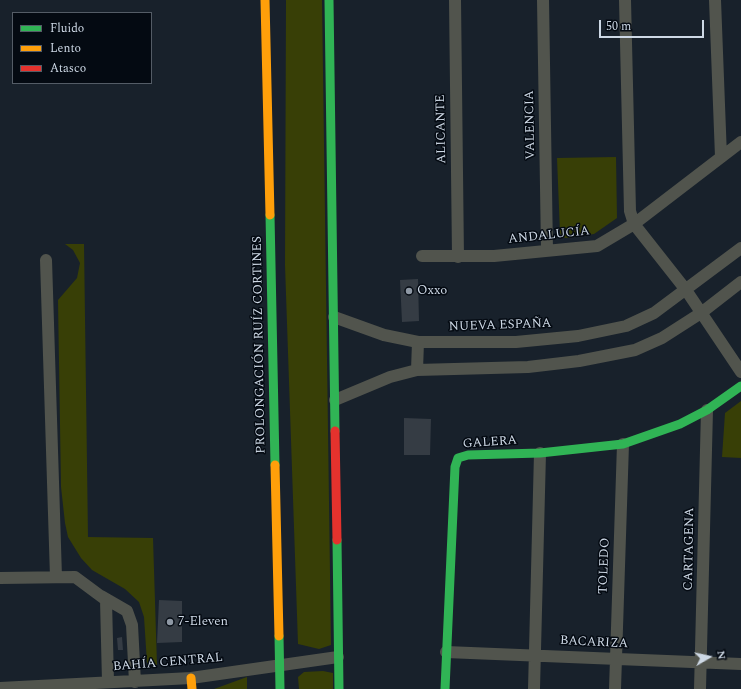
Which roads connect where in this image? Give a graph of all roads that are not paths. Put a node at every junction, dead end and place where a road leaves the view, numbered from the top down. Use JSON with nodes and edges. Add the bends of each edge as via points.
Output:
{"nodes":[{"id":1,"x":265,"y":0,"type":"edge"},
{"id":2,"x":329,"y":0,"type":"edge"},
{"id":3,"x":455,"y":0,"type":"edge"},
{"id":4,"x":543,"y":0,"type":"edge"},
{"id":5,"x":625,"y":0,"type":"edge"},
{"id":6,"x":715,"y":0,"type":"edge"},
{"id":7,"x":741,"y":142,"type":"edge"},
{"id":8,"x":721,"y":158,"type":"junction"},
{"id":9,"x":634,"y":224,"type":"junction"},
{"id":10,"x":741,"y":248,"type":"edge"},
{"id":11,"x":547,"y":250,"type":"junction"},
{"id":12,"x":422,"y":256,"type":"dead end"},
{"id":13,"x":458,"y":257,"type":"junction"},
{"id":14,"x":46,"y":260,"type":"dead end"},
{"id":15,"x":741,"y":282,"type":"edge"},
{"id":16,"x":686,"y":290,"type":"junction"},
{"id":17,"x":702,"y":313,"type":"junction"},
{"id":18,"x":334,"y":317,"type":"junction"},
{"id":19,"x":418,"y":342,"type":"junction"},
{"id":20,"x":417,"y":370,"type":"junction"},
{"id":21,"x":741,"y":372,"type":"edge"},
{"id":22,"x":741,"y":386,"type":"edge"},
{"id":23,"x":335,"y":400,"type":"junction"},
{"id":24,"x":707,"y":410,"type":"junction"},
{"id":25,"x":623,"y":444,"type":"junction"},
{"id":26,"x":540,"y":453,"type":"junction"},
{"id":27,"x":56,"y":577,"type":"junction"},
{"id":28,"x":0,"y":578,"type":"edge"},
{"id":29,"x":106,"y":600,"type":"junction"},
{"id":30,"x":446,"y":652,"type":"junction"},
{"id":31,"x":536,"y":655,"type":"junction"},
{"id":32,"x":338,"y":657,"type":"junction"},
{"id":33,"x":616,"y":658,"type":"junction"},
{"id":34,"x":701,"y":663,"type":"junction"},
{"id":35,"x":741,"y":664,"type":"edge"},
{"id":36,"x":280,"y":665,"type":"junction"},
{"id":37,"x":108,"y":682,"type":"junction"},
{"id":38,"x":134,"y":682,"type":"junction"},
{"id":39,"x":191,"y":684,"type":"edge"},
{"id":40,"x":0,"y":688,"type":"edge"},
{"id":41,"x":280,"y":689,"type":"edge"},
{"id":42,"x":339,"y":689,"type":"edge"},
{"id":43,"x":445,"y":689,"type":"edge"},
{"id":44,"x":534,"y":689,"type":"edge"},
{"id":45,"x":615,"y":689,"type":"edge"},
{"id":46,"x":700,"y":689,"type":"edge"}],
"edges":[{"from":1,"to":36,"type":"main road","name":"PROLONGACIÓN RUÍZ CORTINES"},
{"from":2,"to":18,"type":"main road"},
{"from":3,"to":13,"type":"street","name":"ALICANTE"},
{"from":4,"to":11,"type":"street","name":"VALENCIA"},
{"from":5,"to":9,"type":"street","via":[[630,211]]},
{"from":6,"to":8,"type":"street"},
{"from":7,"to":8,"type":"street","name":"ANDALUCÍA"},
{"from":8,"to":9,"type":"street","name":"ANDALUCÍA"},
{"from":9,"to":11,"type":"street","name":"ANDALUCÍA","via":[[597,246]]},
{"from":9,"to":16,"type":"street"},
{"from":10,"to":16,"type":"street","name":"NUEVA ESPAÑA"},
{"from":11,"to":13,"type":"street","name":"ANDALUCÍA"},
{"from":12,"to":13,"type":"street","name":"ANDALUCÍA"},
{"from":14,"to":27,"type":"street"},
{"from":15,"to":17,"type":"street"},
{"from":16,"to":17,"type":"street"},
{"from":16,"to":19,"type":"street","name":"NUEVA ESPAÑA","via":[[654,313],[626,326],[578,336],[516,342]]},
{"from":17,"to":20,"type":"street","via":[[662,338],[636,350],[611,356],[528,367]]},
{"from":17,"to":21,"type":"street"},
{"from":18,"to":19,"type":"street","name":"NUEVA ESPAÑA","via":[[384,335]]},
{"from":18,"to":23,"type":"main road"},
{"from":19,"to":20,"type":"street"},
{"from":20,"to":23,"type":"street","via":[[390,377]]},
{"from":22,"to":24,"type":"main road","name":"GALERA"},
{"from":23,"to":32,"type":"main road"},
{"from":24,"to":25,"type":"main road","name":"GALERA","via":[[680,424]]},
{"from":24,"to":34,"type":"street","name":"CARTAGENA"},
{"from":25,"to":26,"type":"main road","name":"GALERA"},
{"from":25,"to":33,"type":"street","name":"TOLEDO"},
{"from":26,"to":30,"type":"main road","name":"GALERA","via":[[468,455],[458,458],[455,467]]},
{"from":26,"to":31,"type":"street"},
{"from":27,"to":28,"type":"street"},
{"from":27,"to":29,"type":"street","via":[[75,577]]},
{"from":29,"to":37,"type":"street"},
{"from":29,"to":38,"type":"street","via":[[127,611],[132,625]]},
{"from":30,"to":31,"type":"street","name":"BACARIZA"},
{"from":30,"to":43,"type":"main road","name":"GALERA"},
{"from":31,"to":33,"type":"street","name":"BACARIZA"},
{"from":31,"to":44,"type":"street"},
{"from":32,"to":36,"type":"street","name":"BAHÍA CENTRAL"},
{"from":32,"to":42,"type":"main road"},
{"from":33,"to":34,"type":"street","name":"BACARIZA"},
{"from":33,"to":45,"type":"street","name":"TOLEDO"},
{"from":34,"to":35,"type":"street","name":"BACARIZA"},
{"from":34,"to":46,"type":"street","name":"CARTAGENA"},
{"from":36,"to":39,"type":"street","name":"BAHÍA CENTRAL"},
{"from":36,"to":41,"type":"main road","name":"PROLONGACIÓN RUÍZ CORTINES"},
{"from":37,"to":38,"type":"street","name":"BAHÍA CENTRAL"},
{"from":37,"to":40,"type":"street","name":"BAHÍA CENTRAL"},
{"from":38,"to":39,"type":"street","name":"BAHÍA CENTRAL"}]}
